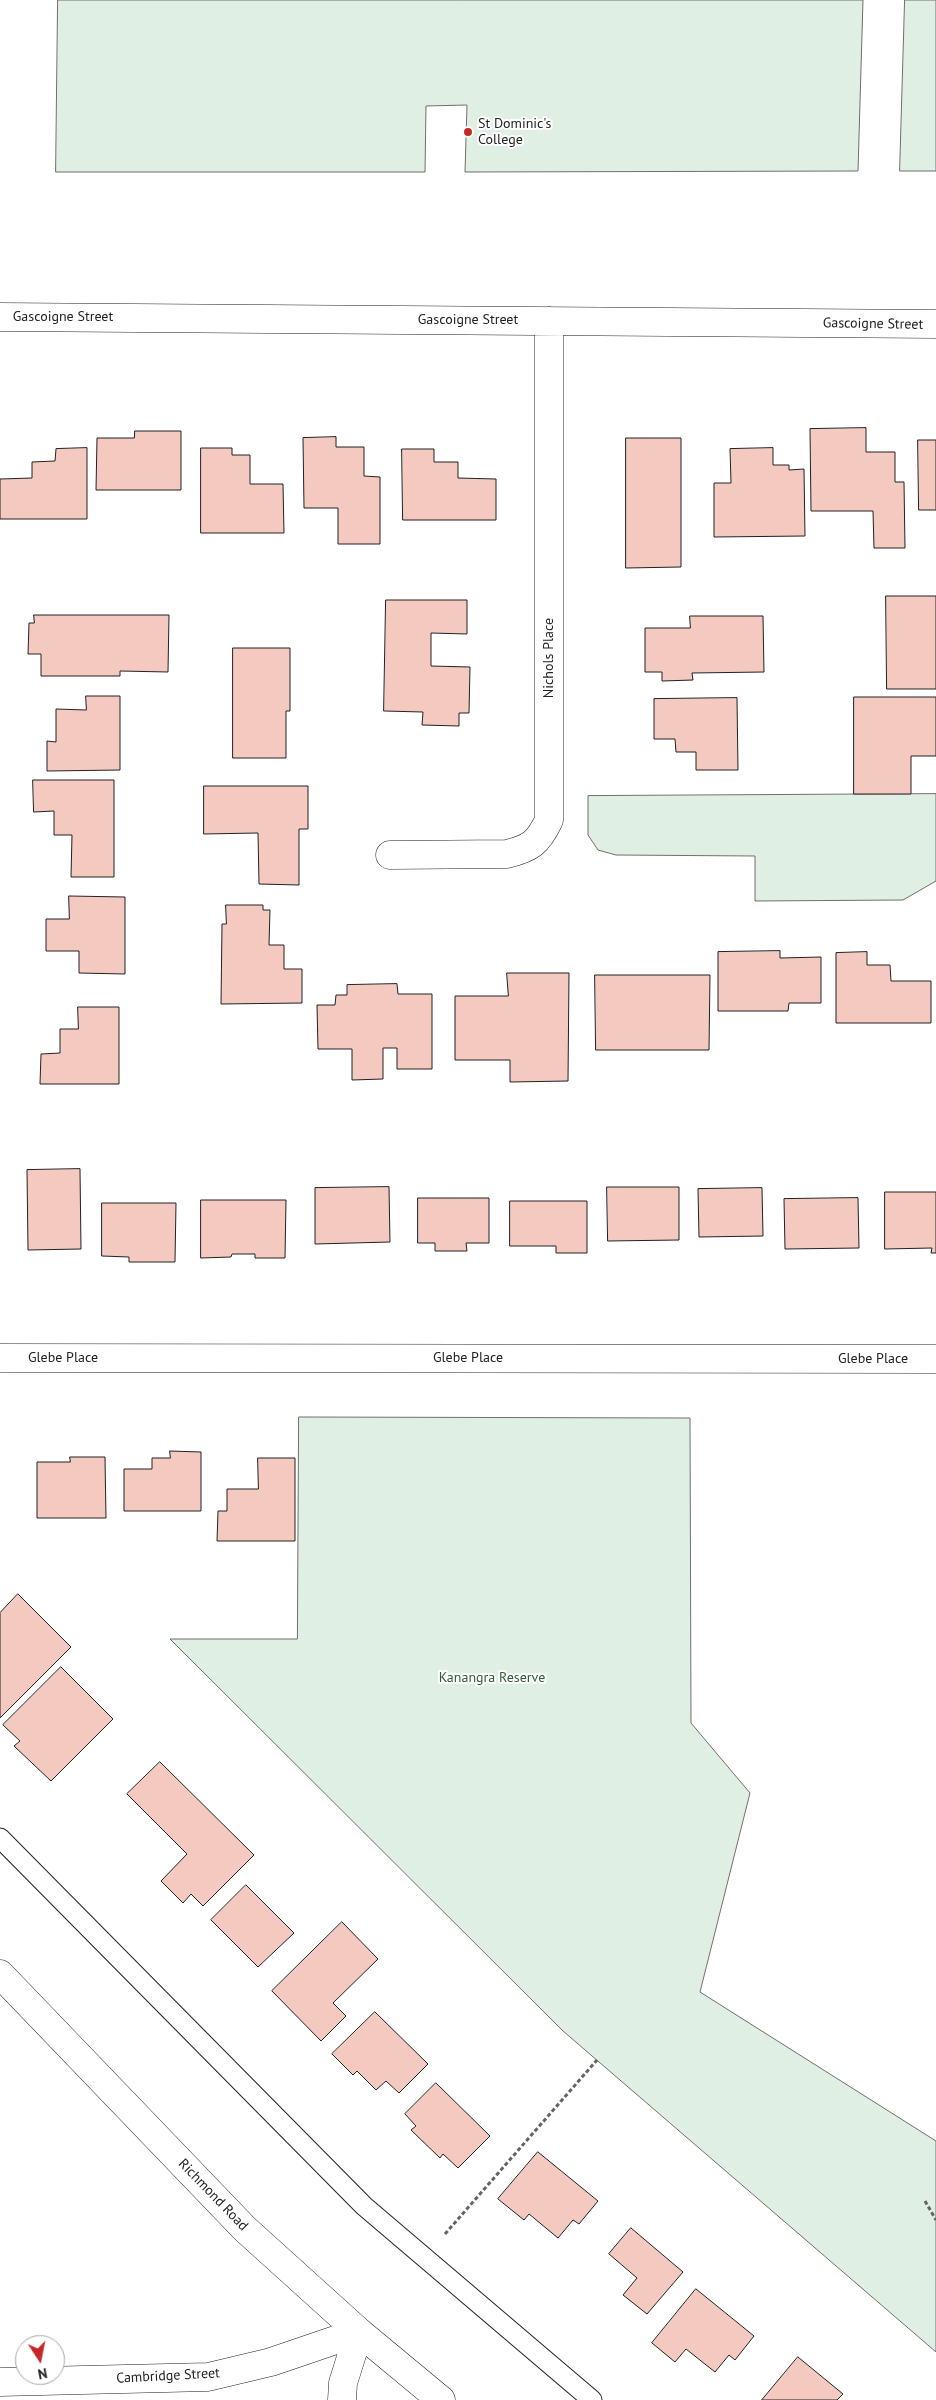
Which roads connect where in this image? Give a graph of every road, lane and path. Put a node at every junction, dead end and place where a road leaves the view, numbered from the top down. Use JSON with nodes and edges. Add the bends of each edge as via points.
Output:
{"nodes":[{"id":1,"x":0,"y":317,"type":"edge"},
{"id":2,"x":549,"y":320,"type":"junction"},
{"id":3,"x":936,"y":324,"type":"edge"},
{"id":4,"x":390,"y":855,"type":"dead end"},
{"id":5,"x":0,"y":1358,"type":"edge"},
{"id":6,"x":936,"y":1359,"type":"edge"},
{"id":7,"x":0,"y":1838,"type":"edge"},
{"id":8,"x":0,"y":1974,"type":"edge"},
{"id":9,"x":598,"y":2060,"type":"dead end"},
{"id":10,"x":925,"y":2201,"type":"dead end"},
{"id":11,"x":936,"y":2220,"type":"edge"},
{"id":12,"x":425,"y":2257,"type":"junction"},
{"id":13,"x":359,"y":2332,"type":"junction"},
{"id":14,"x":0,"y":2382,"type":"edge"},
{"id":15,"x":342,"y":2400,"type":"edge"},
{"id":16,"x":441,"y":2400,"type":"edge"},
{"id":17,"x":592,"y":2400,"type":"edge"}],
"edges":[{"from":1,"to":2,"type":"street","name":"Gascoigne Street"},
{"from":2,"to":3,"type":"street","name":"Gascoigne Street"},
{"from":2,"to":4,"type":"street","name":"Nichols Place","via":[[549,820],[540,838],[525,850],[507,854]]},
{"from":5,"to":6,"type":"street","name":"Glebe Place"},
{"from":7,"to":12,"type":"lane","via":[[364,2206]]},
{"from":8,"to":13,"type":"street","name":"Richmond Road","via":[[245,2229]]},
{"from":9,"to":12,"type":"path"},
{"from":10,"to":11,"type":"path"},
{"from":12,"to":17,"type":"lane"},
{"from":13,"to":14,"type":"street","name":"Cambridge Street","via":[[272,2362],[208,2377]]},
{"from":13,"to":15,"type":"street","via":[[343,2383]]},
{"from":13,"to":16,"type":"street","name":"Richmond Road"}]}
